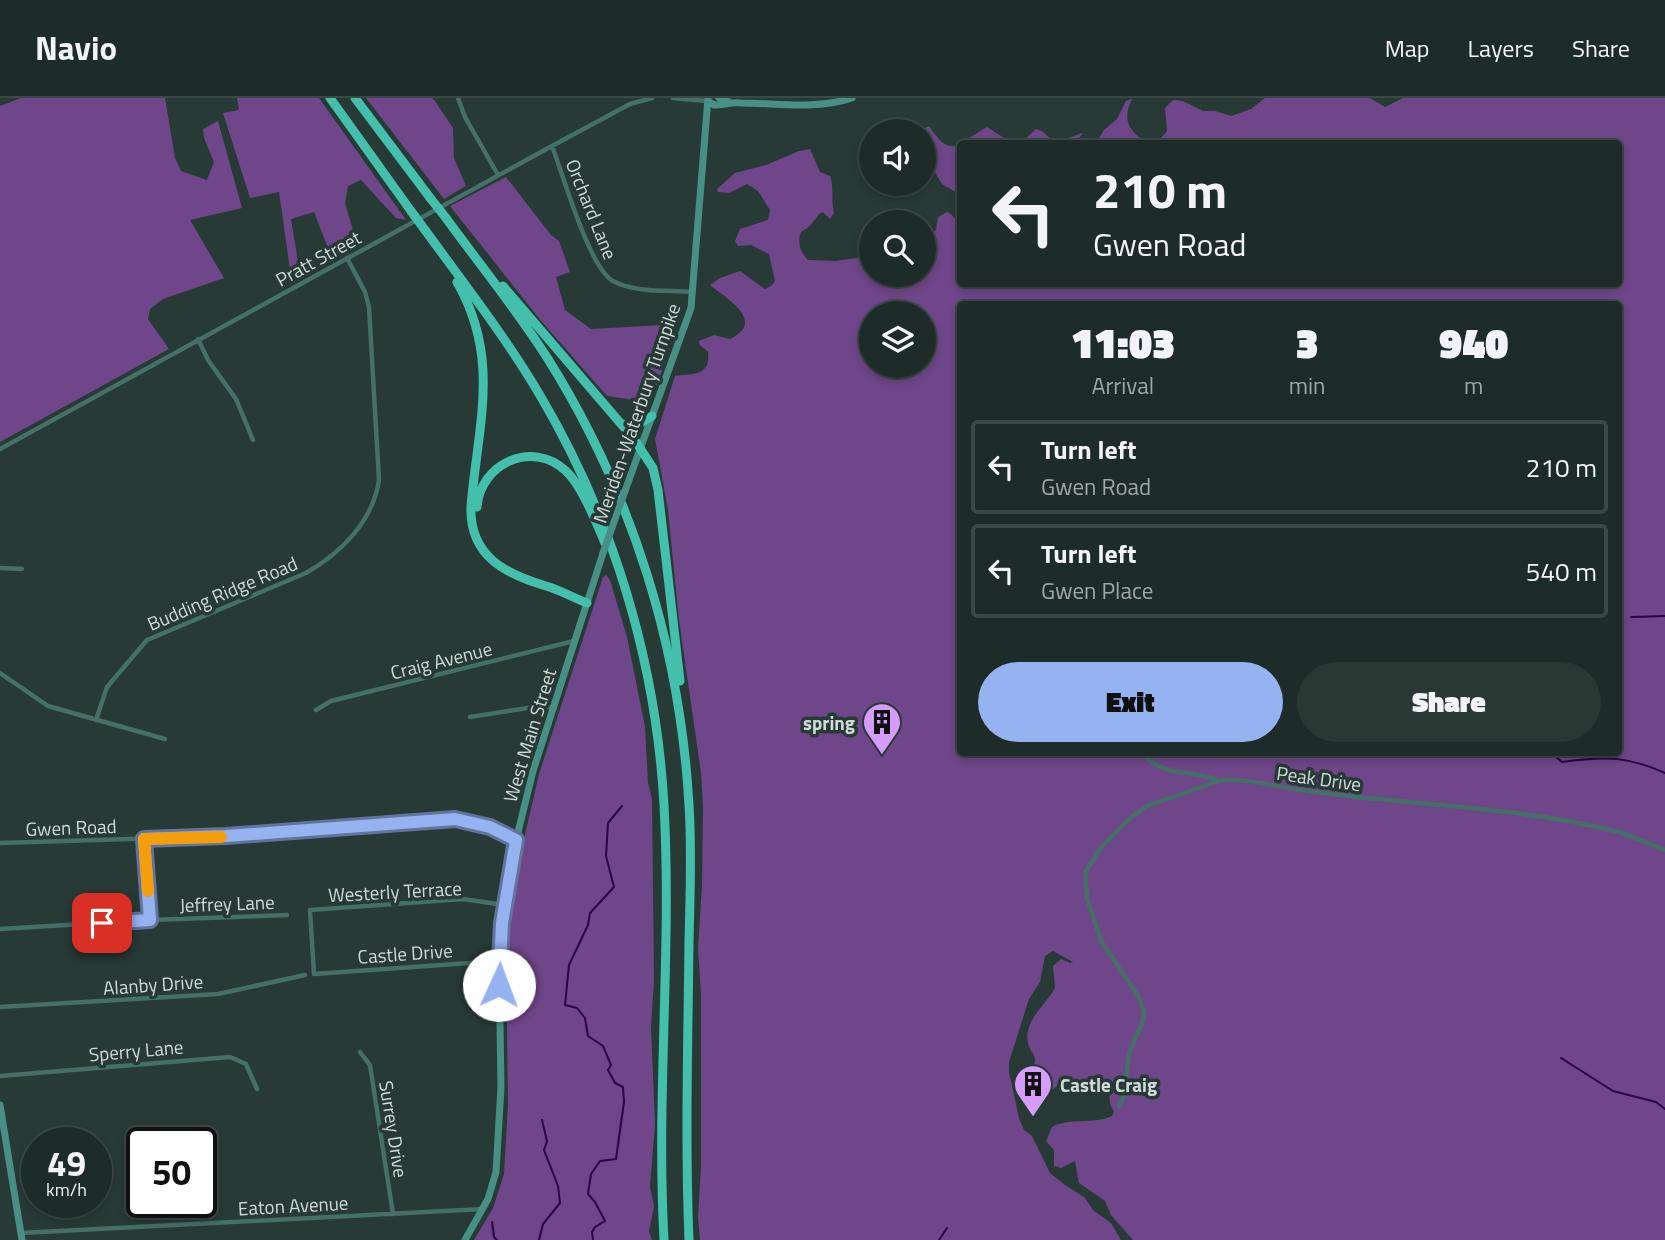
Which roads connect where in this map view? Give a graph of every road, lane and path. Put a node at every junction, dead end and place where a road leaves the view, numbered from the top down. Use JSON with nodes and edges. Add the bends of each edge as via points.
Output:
{"nodes":[{"id":1,"x":330,"y":98,"type":"edge"},
{"id":2,"x":355,"y":98,"type":"edge"},
{"id":3,"x":458,"y":98,"type":"edge"},
{"id":4,"x":652,"y":98,"type":"edge"},
{"id":5,"x":673,"y":98,"type":"edge"},
{"id":6,"x":719,"y":98,"type":"edge"},
{"id":7,"x":852,"y":98,"type":"edge"},
{"id":8,"x":710,"y":99,"type":"edge"},
{"id":9,"x":729,"y":102,"type":"junction"},
{"id":10,"x":552,"y":146,"type":"junction"},
{"id":11,"x":498,"y":175,"type":"junction"},
{"id":12,"x":461,"y":239,"type":"junction"},
{"id":13,"x":435,"y":244,"type":"junction"},
{"id":14,"x":347,"y":258,"type":"junction"},
{"id":15,"x":693,"y":292,"type":"junction"},
{"id":16,"x":198,"y":339,"type":"junction"},
{"id":17,"x":652,"y":416,"type":"junction"},
{"id":18,"x":621,"y":423,"type":"junction"},
{"id":19,"x":253,"y":440,"type":"dead end"},
{"id":20,"x":640,"y":448,"type":"junction"},
{"id":21,"x":0,"y":449,"type":"edge"},
{"id":22,"x":0,"y":568,"type":"edge"},
{"id":23,"x":22,"y":569,"type":"dead end"},
{"id":24,"x":624,"y":582,"type":"junction"},
{"id":25,"x":544,"y":585,"type":"junction"},
{"id":26,"x":587,"y":604,"type":"junction"},
{"id":27,"x":575,"y":640,"type":"junction"},
{"id":28,"x":572,"y":650,"type":"joint"},
{"id":29,"x":0,"y":673,"type":"edge"},
{"id":30,"x":554,"y":707,"type":"junction"},
{"id":31,"x":316,"y":710,"type":"dead end"},
{"id":32,"x":470,"y":717,"type":"dead end"},
{"id":33,"x":96,"y":720,"type":"junction"},
{"id":34,"x":682,"y":728,"type":"junction"},
{"id":35,"x":165,"y":739,"type":"dead end"},
{"id":36,"x":1144,"y":756,"type":"edge"},
{"id":37,"x":1216,"y":779,"type":"junction"},
{"id":38,"x":144,"y":839,"type":"junction"},
{"id":39,"x":516,"y":840,"type":"junction"},
{"id":40,"x":0,"y":844,"type":"edge"},
{"id":41,"x":1665,"y":850,"type":"edge"},
{"id":42,"x":504,"y":905,"type":"junction"},
{"id":43,"x":287,"y":915,"type":"dead end"},
{"id":44,"x":150,"y":920,"type":"junction"},
{"id":45,"x":0,"y":929,"type":"edge"},
{"id":46,"x":499,"y":961,"type":"junction"},
{"id":47,"x":314,"y":974,"type":"joint"},
{"id":48,"x":305,"y":975,"type":"dead end"},
{"id":49,"x":0,"y":1007,"type":"edge"},
{"id":50,"x":360,"y":1052,"type":"dead end"},
{"id":51,"x":0,"y":1076,"type":"edge"},
{"id":52,"x":257,"y":1089,"type":"dead end"},
{"id":53,"x":0,"y":1105,"type":"edge"},
{"id":54,"x":1119,"y":1106,"type":"dead end"},
{"id":55,"x":484,"y":1209,"type":"junction"},
{"id":56,"x":393,"y":1214,"type":"junction"},
{"id":57,"x":21,"y":1236,"type":"edge"},
{"id":58,"x":465,"y":1240,"type":"edge"},
{"id":59,"x":664,"y":1240,"type":"edge"},
{"id":60,"x":689,"y":1240,"type":"edge"}],
"edges":[{"from":1,"to":13,"type":"highway","bridge":true},
{"from":2,"to":12,"type":"highway","bridge":true},
{"from":3,"to":11,"type":"street"},
{"from":4,"to":10,"type":"street","name":"Pratt Street","via":[[631,104]]},
{"from":5,"to":8,"type":"street"},
{"from":6,"to":9,"type":"main road"},
{"from":7,"to":9,"type":"main road","via":[[792,105]]},
{"from":8,"to":9,"type":"main road","via":[[714,105]]},
{"from":8,"to":15,"type":"main road","name":"Meriden-Waterbury Turnpike"},
{"from":10,"to":11,"type":"street","name":"Pratt Street"},
{"from":10,"to":15,"type":"street","name":"Orchard Lane","via":[[604,275],[629,286]]},
{"from":11,"to":14,"type":"street","name":"Pratt Street"},
{"from":12,"to":18,"type":"highway"},
{"from":12,"to":34,"type":"highway","via":[[548,360],[610,477],[657,609]]},
{"from":13,"to":24,"type":"highway","via":[[548,408],[590,491]]},
{"from":13,"to":25,"type":"highway","via":[[469,305],[483,353],[484,392],[471,511],[474,530],[497,565]]},
{"from":14,"to":16,"type":"street","name":"Pratt Street"},
{"from":14,"to":33,"type":"street","name":"Budding Ridge Road","via":[[369,307],[379,480],[366,519],[306,573],[147,640],[104,692]]},
{"from":15,"to":17,"type":"main road","name":"Meriden-Waterbury Turnpike","via":[[685,328]]},
{"from":16,"to":19,"type":"street","via":[[236,399]]},
{"from":16,"to":21,"type":"street","name":"Pratt Street"},
{"from":17,"to":18,"type":"highway","via":[[636,426]]},
{"from":17,"to":20,"type":"main road","name":"Meriden-Waterbury Turnpike"},
{"from":18,"to":20,"type":"highway"},
{"from":20,"to":26,"type":"main road","name":"Meriden-Waterbury Turnpike","bridge":true},
{"from":20,"to":34,"type":"highway","via":[[656,477]]},
{"from":22,"to":23,"type":"street"},
{"from":24,"to":25,"type":"highway","via":[[567,472],[548,460],[520,457],[500,466],[485,481],[477,502],[478,523],[498,558]]},
{"from":24,"to":59,"type":"highway","via":[[649,683],[665,811]]},
{"from":25,"to":26,"type":"highway"},
{"from":26,"to":27,"type":"main road","name":"Meriden-Waterbury Turnpike"},
{"from":27,"to":28,"type":"main road","name":"Meriden-Waterbury Turnpike"},
{"from":27,"to":31,"type":"street","name":"Craig Avenue","via":[[331,701]]},
{"from":28,"to":30,"type":"main road","name":"West Main Street"},
{"from":29,"to":33,"type":"street","via":[[48,706]]},
{"from":30,"to":32,"type":"street"},
{"from":30,"to":39,"type":"main road","name":"West Main Street"},
{"from":33,"to":35,"type":"street"},
{"from":34,"to":60,"type":"highway","via":[[690,835]]},
{"from":36,"to":37,"type":"street","via":[[1164,770]]},
{"from":37,"to":41,"type":"street","name":"Peak Drive","via":[[1530,816],[1616,832]]},
{"from":37,"to":54,"type":"street","name":"Peak Drive","via":[[1147,806],[1099,850],[1084,873],[1101,941],[1144,1012],[1129,1053]]},
{"from":38,"to":39,"type":"street","name":"Gwen Road","via":[[455,819],[490,827]]},
{"from":38,"to":40,"type":"street","name":"Gwen Road"},
{"from":38,"to":44,"type":"street"},
{"from":39,"to":42,"type":"main road","name":"West Main Street"},
{"from":42,"to":46,"type":"main road","name":"West Main Street"},
{"from":42,"to":47,"type":"street","name":"Westerly Terrace","via":[[463,899],[310,910]]},
{"from":43,"to":44,"type":"street","name":"Jeffrey Lane"},
{"from":44,"to":45,"type":"street","name":"Jeffrey Lane"},
{"from":46,"to":47,"type":"street","name":"Castle Drive"},
{"from":46,"to":55,"type":"main road","name":"West Main Street","via":[[500,1115],[495,1181]]},
{"from":48,"to":49,"type":"street","name":"Alanby Drive","via":[[218,994]]},
{"from":50,"to":56,"type":"street","name":"Surrey Drive","via":[[370,1065]]},
{"from":51,"to":52,"type":"street","name":"Sperry Lane","via":[[230,1057],[246,1064]]},
{"from":53,"to":57,"type":"main road"},
{"from":55,"to":56,"type":"street","name":"Eaton Avenue"},
{"from":55,"to":58,"type":"main road","name":"West Main Street"},
{"from":56,"to":57,"type":"street","name":"Eaton Avenue"}]}
